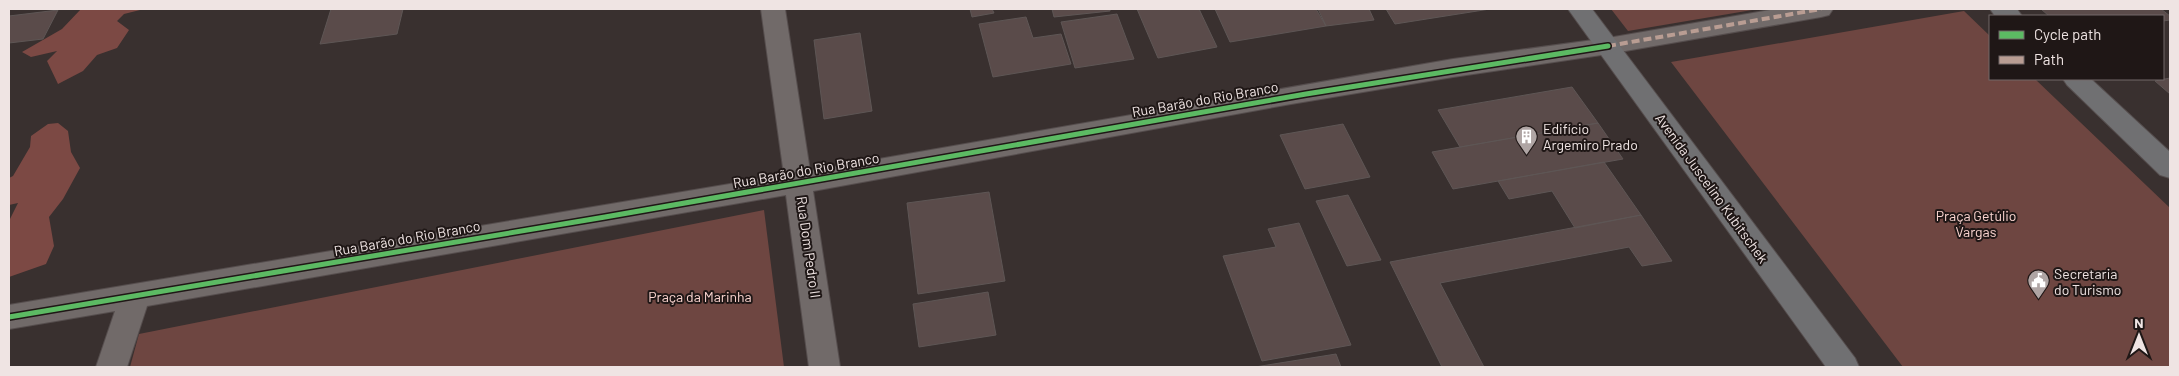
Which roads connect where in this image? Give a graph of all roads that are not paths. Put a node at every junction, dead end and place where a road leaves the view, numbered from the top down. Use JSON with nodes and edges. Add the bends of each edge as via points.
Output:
{"nodes":[{"id":1,"x":773,"y":9,"type":"edge"},
{"id":2,"x":1580,"y":9,"type":"edge"},
{"id":3,"x":1821,"y":9,"type":"edge"},
{"id":4,"x":1608,"y":46,"type":"junction"},
{"id":5,"x":2077,"y":80,"type":"edge"},
{"id":6,"x":2170,"y":168,"type":"edge"},
{"id":7,"x":799,"y":183,"type":"junction"},
{"id":8,"x":134,"y":296,"type":"junction"},
{"id":9,"x":9,"y":317,"type":"edge"},
{"id":10,"x":112,"y":367,"type":"edge"},
{"id":11,"x":825,"y":367,"type":"edge"},
{"id":12,"x":1844,"y":367,"type":"edge"}],
"edges":[{"from":1,"to":7,"type":"street","name":"Rua Dom Pedro II"},
{"from":2,"to":4,"type":"main road","name":"Avenida Juscelino Kubitschek"},
{"from":3,"to":4,"type":"street","name":"Rua Barão do Rio Branco"},
{"from":4,"to":7,"type":"street","name":"Rua Barão do Rio Branco","via":[[1301,94]]},
{"from":4,"to":12,"type":"main road","name":"Avenida Juscelino Kubitschek"},
{"from":5,"to":6,"type":"main road"},
{"from":7,"to":8,"type":"street","name":"Rua Barão do Rio Branco"},
{"from":7,"to":11,"type":"street","name":"Rua Dom Pedro II"},
{"from":8,"to":9,"type":"street","name":"Rua Barão do Rio Branco"},
{"from":8,"to":10,"type":"street"}]}
